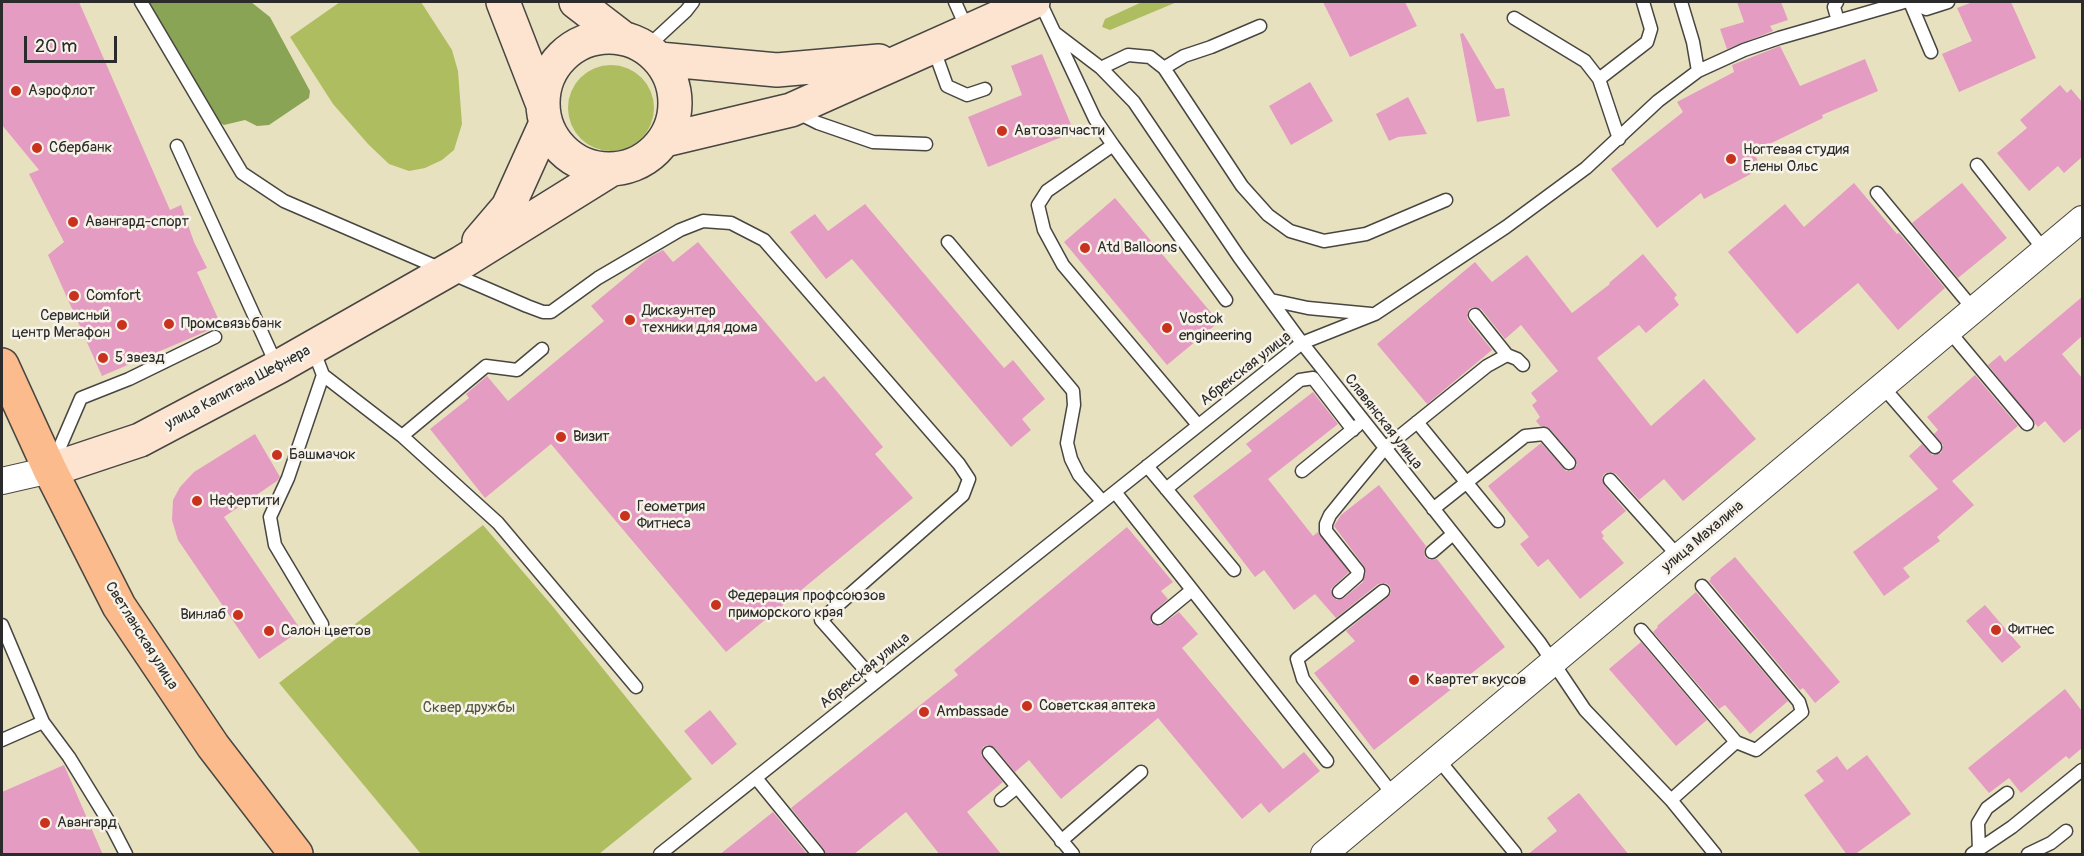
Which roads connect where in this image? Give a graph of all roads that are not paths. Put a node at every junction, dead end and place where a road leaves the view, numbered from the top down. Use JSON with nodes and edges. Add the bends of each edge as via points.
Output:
{"nodes":[{"id":1,"x":141,"y":2,"type":"edge"},
{"id":2,"x":503,"y":2,"type":"edge"},
{"id":3,"x":576,"y":2,"type":"edge"},
{"id":4,"x":693,"y":2,"type":"edge"},
{"id":5,"x":1033,"y":2,"type":"edge"},
{"id":6,"x":1040,"y":2,"type":"edge"},
{"id":7,"x":1643,"y":2,"type":"edge"},
{"id":8,"x":1681,"y":2,"type":"edge"},
{"id":9,"x":1837,"y":2,"type":"edge"},
{"id":10,"x":1904,"y":2,"type":"edge"},
{"id":11,"x":1912,"y":2,"type":"edge"},
{"id":12,"x":1948,"y":2,"type":"edge"},
{"id":13,"x":961,"y":16,"type":"edge"},
{"id":14,"x":1514,"y":18,"type":"dead end"},
{"id":15,"x":1838,"y":21,"type":"junction"},
{"id":16,"x":1260,"y":26,"type":"dead end"},
{"id":17,"x":1055,"y":33,"type":"junction"},
{"id":18,"x":643,"y":48,"type":"junction"},
{"id":19,"x":919,"y":52,"type":"junction"},
{"id":20,"x":1931,"y":52,"type":"dead end"},
{"id":21,"x":1101,"y":68,"type":"junction"},
{"id":22,"x":1164,"y":68,"type":"junction"},
{"id":23,"x":1698,"y":71,"type":"junction"},
{"id":24,"x":1599,"y":79,"type":"junction"},
{"id":25,"x":985,"y":89,"type":"dead end"},
{"id":26,"x":791,"y":110,"type":"junction"},
{"id":27,"x":545,"y":114,"type":"junction"},
{"id":28,"x":1618,"y":139,"type":"junction"},
{"id":29,"x":665,"y":140,"type":"junction"},
{"id":30,"x":926,"y":144,"type":"dead end"},
{"id":31,"x":1113,"y":145,"type":"junction"},
{"id":32,"x":177,"y":146,"type":"dead end"},
{"id":33,"x":1977,"y":165,"type":"dead end"},
{"id":34,"x":612,"y":169,"type":"junction"},
{"id":35,"x":1877,"y":193,"type":"dead end"},
{"id":36,"x":1446,"y":200,"type":"dead end"},
{"id":37,"x":2082,"y":219,"type":"edge"},
{"id":38,"x":948,"y":242,"type":"dead end"},
{"id":39,"x":2045,"y":250,"type":"junction"},
{"id":40,"x":454,"y":267,"type":"junction"},
{"id":41,"x":1226,"y":300,"type":"dead end"},
{"id":42,"x":1272,"y":300,"type":"junction"},
{"id":43,"x":1974,"y":310,"type":"junction"},
{"id":44,"x":1374,"y":314,"type":"junction"},
{"id":45,"x":1475,"y":315,"type":"dead end"},
{"id":46,"x":1949,"y":331,"type":"junction"},
{"id":47,"x":215,"y":337,"type":"dead end"},
{"id":48,"x":1302,"y":343,"type":"junction"},
{"id":49,"x":542,"y":349,"type":"dead end"},
{"id":50,"x":1507,"y":355,"type":"junction"},
{"id":51,"x":318,"y":362,"type":"junction"},
{"id":52,"x":1523,"y":365,"type":"dead end"},
{"id":53,"x":2,"y":366,"type":"edge"},
{"id":54,"x":278,"y":367,"type":"junction"},
{"id":55,"x":1883,"y":387,"type":"junction"},
{"id":56,"x":1363,"y":421,"type":"junction"},
{"id":57,"x":1417,"y":422,"type":"junction"},
{"id":58,"x":2027,"y":424,"type":"dead end"},
{"id":59,"x":1198,"y":425,"type":"junction"},
{"id":60,"x":1353,"y":430,"type":"junction"},
{"id":61,"x":402,"y":436,"type":"junction"},
{"id":62,"x":1935,"y":447,"type":"dead end"},
{"id":63,"x":1385,"y":448,"type":"junction"},
{"id":64,"x":1569,"y":463,"type":"dead end"},
{"id":65,"x":1147,"y":466,"type":"junction"},
{"id":66,"x":50,"y":470,"type":"junction"},
{"id":67,"x":1302,"y":471,"type":"dead end"},
{"id":68,"x":1610,"y":480,"type":"dead end"},
{"id":69,"x":2,"y":481,"type":"edge"},
{"id":70,"x":1467,"y":482,"type":"junction"},
{"id":71,"x":1166,"y":489,"type":"junction"},
{"id":72,"x":1115,"y":492,"type":"junction"},
{"id":73,"x":1102,"y":501,"type":"junction"},
{"id":74,"x":1434,"y":509,"type":"junction"},
{"id":75,"x":1498,"y":520,"type":"dead end"},
{"id":76,"x":1453,"y":534,"type":"junction"},
{"id":77,"x":1431,"y":552,"type":"dead end"},
{"id":78,"x":1679,"y":557,"type":"junction"},
{"id":79,"x":1234,"y":570,"type":"dead end"},
{"id":80,"x":1702,"y":586,"type":"dead end"},
{"id":81,"x":1192,"y":590,"type":"junction"},
{"id":82,"x":1383,"y":591,"type":"dead end"},
{"id":83,"x":1339,"y":592,"type":"dead end"},
{"id":84,"x":1158,"y":618,"type":"dead end"},
{"id":85,"x":322,"y":624,"type":"dead end"},
{"id":86,"x":2,"y":625,"type":"edge"},
{"id":87,"x":1641,"y":630,"type":"dead end"},
{"id":88,"x":1553,"y":663,"type":"junction"},
{"id":89,"x":876,"y":682,"type":"junction"},
{"id":90,"x":636,"y":687,"type":"dead end"},
{"id":91,"x":43,"y":722,"type":"junction"},
{"id":92,"x":2,"y":740,"type":"edge"},
{"id":93,"x":1736,"y":742,"type":"junction"},
{"id":94,"x":989,"y":753,"type":"dead end"},
{"id":95,"x":1438,"y":759,"type":"junction"},
{"id":96,"x":1327,"y":761,"type":"dead end"},
{"id":97,"x":2082,"y":770,"type":"edge"},
{"id":98,"x":1141,"y":772,"type":"dead end"},
{"id":99,"x":756,"y":778,"type":"junction"},
{"id":100,"x":1017,"y":787,"type":"junction"},
{"id":101,"x":2007,"y":793,"type":"dead end"},
{"id":102,"x":1394,"y":796,"type":"junction"},
{"id":103,"x":1671,"y":800,"type":"junction"},
{"id":104,"x":1001,"y":801,"type":"dead end"},
{"id":105,"x":2067,"y":831,"type":"dead end"},
{"id":106,"x":1062,"y":841,"type":"junction"},
{"id":107,"x":1975,"y":852,"type":"edge"},
{"id":108,"x":1328,"y":853,"type":"edge"},
{"id":109,"x":1515,"y":853,"type":"edge"},
{"id":110,"x":126,"y":855,"type":"edge"},
{"id":111,"x":296,"y":855,"type":"edge"},
{"id":112,"x":660,"y":855,"type":"edge"},
{"id":113,"x":818,"y":855,"type":"edge"},
{"id":114,"x":1073,"y":855,"type":"edge"},
{"id":115,"x":1715,"y":855,"type":"edge"},
{"id":116,"x":2028,"y":855,"type":"edge"}],
"edges":[{"from":1,"to":40,"type":"lane","via":[[242,173],[284,201]]},
{"from":2,"to":27,"type":"main road"},
{"from":3,"to":18,"type":"main road"},
{"from":4,"to":18,"type":"lane"},
{"from":5,"to":13,"type":"main road"},
{"from":6,"to":17,"type":"lane","name":"Славянская улица"},
{"from":7,"to":24,"type":"lane","via":[[1651,29],[1647,42]]},
{"from":8,"to":23,"type":"lane"},
{"from":9,"to":15,"type":"lane","via":[[1834,7]]},
{"from":10,"to":15,"type":"lane","name":"Абрекская улица"},
{"from":11,"to":12,"type":"lane","via":[[1926,9]]},
{"from":11,"to":20,"type":"lane"},
{"from":13,"to":19,"type":"main road"},
{"from":14,"to":24,"type":"lane","via":[[1585,61]]},
{"from":15,"to":23,"type":"lane","name":"Абрекская улица","via":[[1744,50]]},
{"from":16,"to":22,"type":"lane"},
{"from":17,"to":21,"type":"lane","name":"Славянская улица"},
{"from":17,"to":31,"type":"lane","via":[[1095,119]]},
{"from":18,"to":19,"type":"main road","via":[[777,70]]},
{"from":18,"to":27,"type":"main road","via":[[593,38],[567,52],[548,76]]},
{"from":18,"to":29,"type":"main road","via":[[673,85],[675,113]]},
{"from":19,"to":25,"type":"lane","via":[[947,86],[967,95]]},
{"from":19,"to":26,"type":"main road"},
{"from":21,"to":22,"type":"lane","via":[[1128,55],[1150,57]]},
{"from":21,"to":42,"type":"lane","name":"Славянская улица","via":[[1134,102]]},
{"from":22,"to":36,"type":"lane","via":[[1242,186],[1268,215],[1290,231],[1324,241],[1366,234]]},
{"from":23,"to":28,"type":"lane","name":"Абрекская улица","via":[[1658,101]]},
{"from":24,"to":28,"type":"lane"},
{"from":26,"to":29,"type":"main road"},
{"from":26,"to":30,"type":"lane","via":[[873,142]]},
{"from":27,"to":34,"type":"main road","via":[[556,142],[571,157],[590,166]]},
{"from":27,"to":40,"type":"main road","name":"улица Капитана Шефнера","via":[[508,207]]},
{"from":28,"to":44,"type":"lane","name":"Абрекская улица","via":[[1586,168],[1506,227]]},
{"from":29,"to":34,"type":"main road","via":[[651,155]]},
{"from":31,"to":41,"type":"lane"},
{"from":31,"to":59,"type":"lane","via":[[1047,191],[1038,205],[1044,230],[1063,265]]},
{"from":32,"to":54,"type":"lane"},
{"from":33,"to":39,"type":"lane"},
{"from":34,"to":40,"type":"main road","name":"улица Капитана Шефнера"},
{"from":35,"to":43,"type":"lane"},
{"from":37,"to":39,"type":"street","name":"улица Махалина"},
{"from":38,"to":73,"type":"lane","via":[[1073,391],[1067,443],[1071,459],[1079,475]]},
{"from":39,"to":43,"type":"street","name":"улица Махалина"},
{"from":40,"to":51,"type":"main road","name":"улица Капитана Шефнера"},
{"from":40,"to":89,"type":"lane","via":[[526,306],[551,312],[598,278],[703,221],[731,223],[764,240],[969,479],[963,495],[821,620]]},
{"from":42,"to":44,"type":"lane","via":[[1308,308]]},
{"from":42,"to":48,"type":"lane","name":"Славянская улица"},
{"from":43,"to":46,"type":"street","name":"улица Махалина"},
{"from":44,"to":48,"type":"lane","name":"Абрекская улица"},
{"from":45,"to":50,"type":"lane"},
{"from":46,"to":55,"type":"street","name":"улица Махалина"},
{"from":46,"to":58,"type":"lane"},
{"from":47,"to":66,"type":"lane","via":[[81,398]]},
{"from":48,"to":56,"type":"lane","name":"Славянская улица"},
{"from":48,"to":59,"type":"lane","name":"Абрекская улица"},
{"from":49,"to":61,"type":"lane","via":[[517,370],[486,366]]},
{"from":50,"to":52,"type":"lane"},
{"from":50,"to":57,"type":"lane","via":[[1487,366]]},
{"from":51,"to":54,"type":"main road","name":"улица Капитана Шефнера"},
{"from":51,"to":61,"type":"lane"},
{"from":51,"to":85,"type":"lane","via":[[288,478],[270,517],[275,545]]},
{"from":53,"to":66,"type":"main road","name":"Светланская улица"},
{"from":54,"to":66,"type":"main road","name":"улица Капитана Шефнера","via":[[140,440]]},
{"from":55,"to":62,"type":"lane"},
{"from":55,"to":78,"type":"street","name":"улица Махалина"},
{"from":56,"to":60,"type":"lane"},
{"from":56,"to":63,"type":"lane","name":"Славянская улица"},
{"from":57,"to":63,"type":"lane"},
{"from":57,"to":70,"type":"lane"},
{"from":59,"to":65,"type":"lane","name":"Абрекская улица"},
{"from":60,"to":67,"type":"lane"},
{"from":60,"to":71,"type":"lane","via":[[1313,378],[1300,380]]},
{"from":61,"to":90,"type":"lane","via":[[498,523]]},
{"from":63,"to":74,"type":"lane","name":"Славянская улица"},
{"from":63,"to":83,"type":"lane","via":[[1326,524],[1326,531],[1358,571],[1358,576]]},
{"from":64,"to":70,"type":"lane","via":[[1544,434],[1525,436]]},
{"from":65,"to":71,"type":"lane"},
{"from":65,"to":72,"type":"lane","name":"Абрекская улица"},
{"from":66,"to":69,"type":"street","name":"улица Капитана Шефнера"},
{"from":66,"to":111,"type":"main road","name":"Светланская улица","via":[[119,606],[213,746]]},
{"from":68,"to":78,"type":"lane"},
{"from":70,"to":74,"type":"lane"},
{"from":70,"to":75,"type":"lane"},
{"from":71,"to":79,"type":"lane"},
{"from":72,"to":73,"type":"lane","name":"Абрекская улица"},
{"from":72,"to":81,"type":"lane"},
{"from":73,"to":89,"type":"lane","name":"Абрекская улица"},
{"from":74,"to":76,"type":"lane","name":"Славянская улица"},
{"from":76,"to":77,"type":"lane"},
{"from":76,"to":88,"type":"lane","name":"Славянская улица"},
{"from":78,"to":88,"type":"street","name":"улица Махалина"},
{"from":80,"to":93,"type":"lane","via":[[1799,702],[1802,712],[1756,750]]},
{"from":81,"to":84,"type":"lane"},
{"from":81,"to":96,"type":"lane"},
{"from":82,"to":102,"type":"lane","via":[[1297,660],[1303,679]]},
{"from":86,"to":91,"type":"lane"},
{"from":87,"to":93,"type":"lane"},
{"from":88,"to":95,"type":"street","name":"улица Махалина"},
{"from":88,"to":103,"type":"lane","name":"Славянская улица","via":[[1585,710]]},
{"from":89,"to":99,"type":"lane","name":"Абрекская улица"},
{"from":91,"to":92,"type":"lane"},
{"from":91,"to":110,"type":"lane","via":[[69,757]]},
{"from":93,"to":103,"type":"lane"},
{"from":94,"to":100,"type":"lane"},
{"from":95,"to":102,"type":"street","name":"улица Махалина"},
{"from":95,"to":109,"type":"lane"},
{"from":97,"to":107,"type":"lane"},
{"from":98,"to":106,"type":"lane"},
{"from":99,"to":112,"type":"lane","name":"Абрекская улица"},
{"from":99,"to":113,"type":"lane"},
{"from":100,"to":104,"type":"lane"},
{"from":100,"to":106,"type":"lane"},
{"from":101,"to":107,"type":"lane","via":[[1987,808],[1978,823]]},
{"from":102,"to":108,"type":"street","name":"улица Махалина"},
{"from":103,"to":115,"type":"lane","name":"Славянская улица"},
{"from":105,"to":116,"type":"lane"},
{"from":106,"to":114,"type":"lane"}]}
